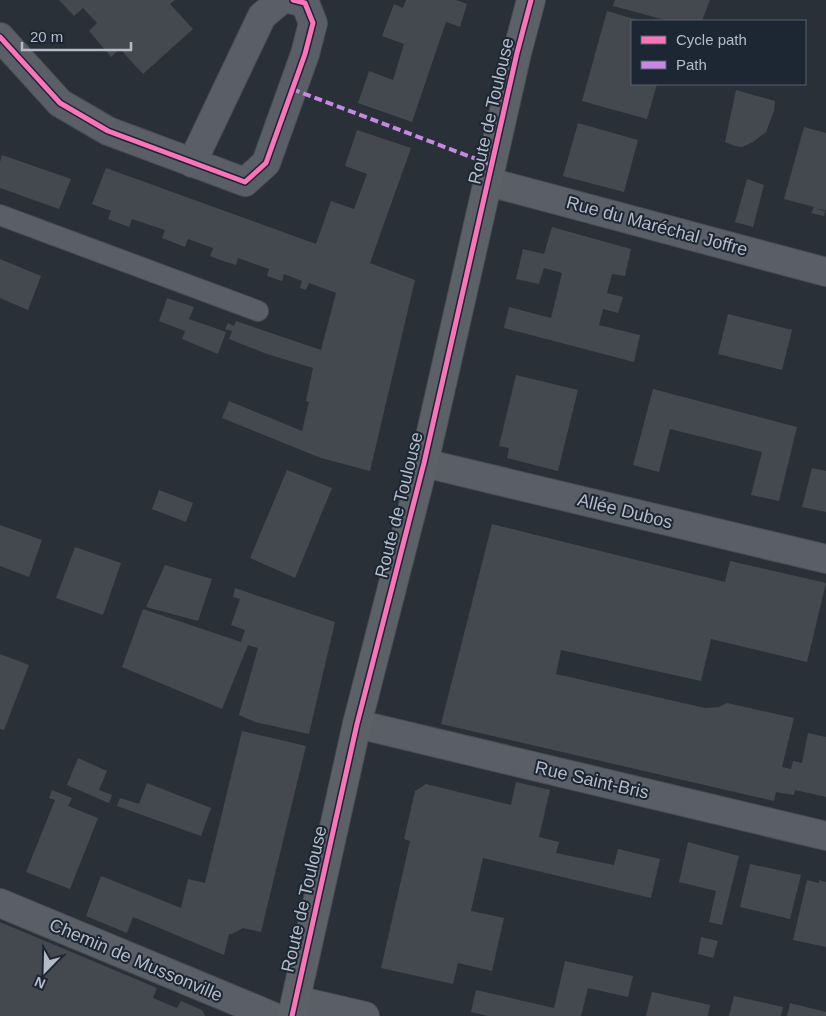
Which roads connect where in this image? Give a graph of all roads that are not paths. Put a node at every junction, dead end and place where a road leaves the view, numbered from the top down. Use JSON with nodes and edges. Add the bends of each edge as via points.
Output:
{"nodes":[{"id":1,"x":281,"y":0,"type":"edge"},
{"id":2,"x":293,"y":0,"type":"edge"},
{"id":3,"x":531,"y":0,"type":"edge"},
{"id":4,"x":0,"y":37,"type":"edge"},
{"id":5,"x":192,"y":163,"type":"junction"},
{"id":6,"x":489,"y":182,"type":"junction"},
{"id":7,"x":0,"y":215,"type":"edge"},
{"id":8,"x":826,"y":272,"type":"edge"},
{"id":9,"x":258,"y":311,"type":"dead end"},
{"id":10,"x":424,"y":463,"type":"junction"},
{"id":11,"x":826,"y":559,"type":"edge"},
{"id":12,"x":357,"y":724,"type":"junction"},
{"id":13,"x":826,"y":836,"type":"edge"},
{"id":14,"x":0,"y":903,"type":"edge"},
{"id":15,"x":294,"y":1008,"type":"edge"},
{"id":16,"x":272,"y":1016,"type":"edge"},
{"id":17,"x":366,"y":1016,"type":"edge"}],
"edges":[{"from":1,"to":5,"type":"street","via":[[262,16]]},
{"from":2,"to":5,"type":"street","via":[[305,3],[313,23],[266,162],[245,182]]},
{"from":3,"to":6,"type":"main road","name":"Route de Toulouse"},
{"from":4,"to":5,"type":"street","via":[[60,103],[108,131]]},
{"from":6,"to":8,"type":"street","name":"Rue du Maréchal Joffre"},
{"from":6,"to":10,"type":"main road","name":"Route de Toulouse"},
{"from":7,"to":9,"type":"lane"},
{"from":10,"to":11,"type":"street","name":"Allée Dubos"},
{"from":10,"to":12,"type":"main road","name":"Route de Toulouse"},
{"from":12,"to":13,"type":"street","name":"Rue Saint-Bris"},
{"from":12,"to":15,"type":"main road","name":"Route de Toulouse"},
{"from":14,"to":16,"type":"street","name":"Chemin de Mussonville"},
{"from":15,"to":17,"type":"street"}]}
